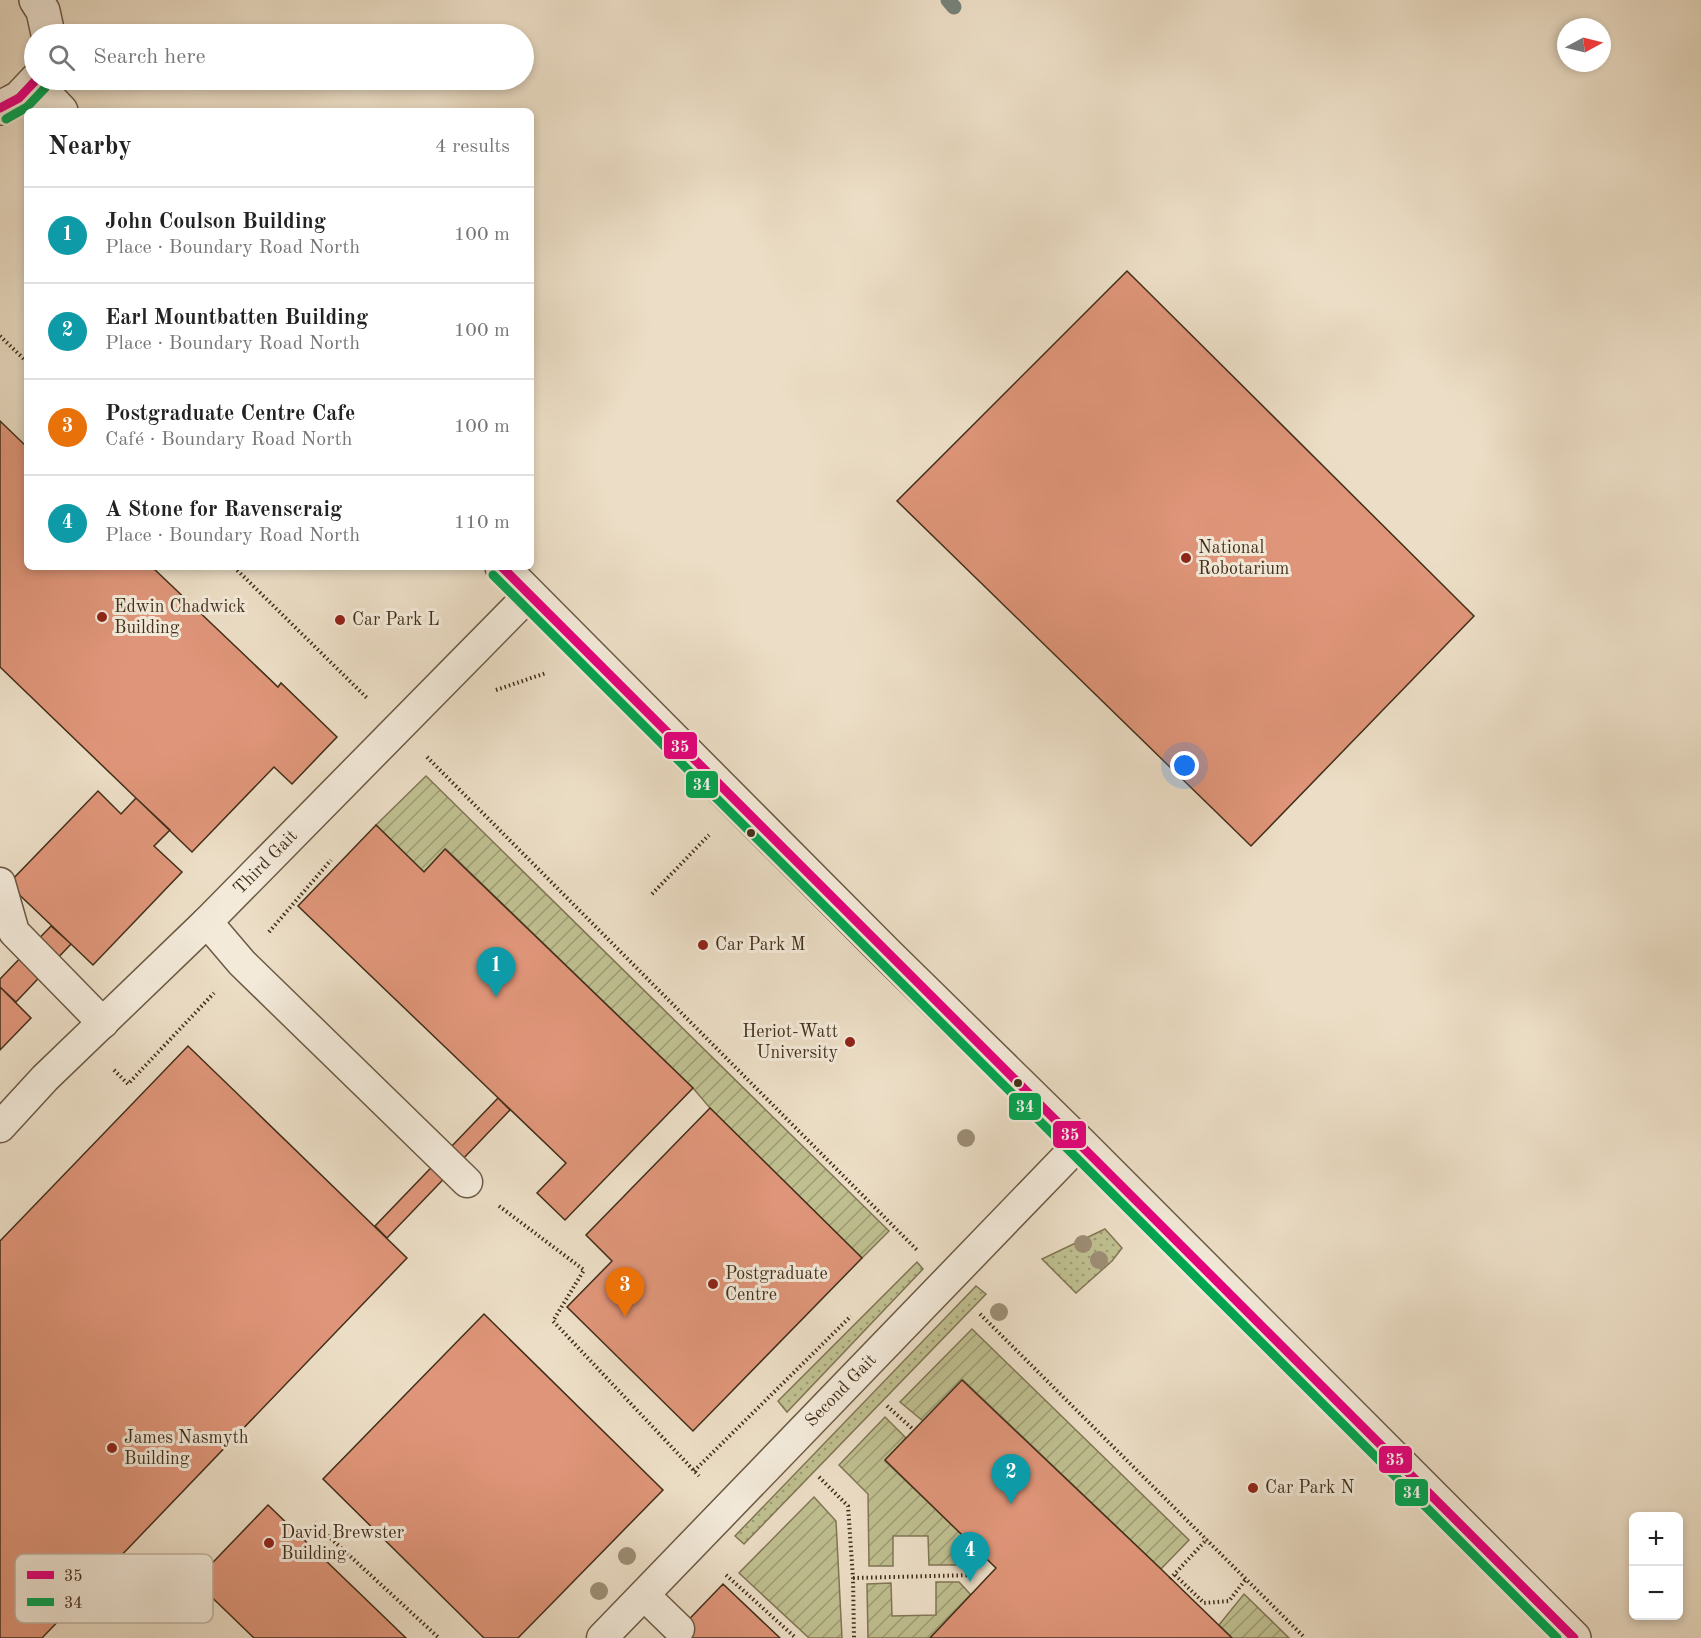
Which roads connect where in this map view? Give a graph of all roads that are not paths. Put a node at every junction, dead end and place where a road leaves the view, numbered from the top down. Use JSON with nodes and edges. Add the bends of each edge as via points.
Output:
{"nodes":[{"id":1,"x":36,"y":0,"type":"edge"},
{"id":2,"x":46,"y":24,"type":"edge"},
{"id":3,"x":27,"y":90,"type":"edge"},
{"id":4,"x":43,"y":90,"type":"edge"},
{"id":5,"x":0,"y":108,"type":"edge"},
{"id":6,"x":58,"y":108,"type":"edge"},
{"id":7,"x":505,"y":570,"type":"edge"},
{"id":8,"x":529,"y":595,"type":"junction"},
{"id":9,"x":0,"y":883,"type":"edge"},
{"id":10,"x":207,"y":922,"type":"junction"},
{"id":11,"x":103,"y":1023,"type":"junction"},
{"id":12,"x":0,"y":1127,"type":"edge"},
{"id":13,"x":1080,"y":1143,"type":"junction"},
{"id":14,"x":467,"y":1182,"type":"road end"},
{"id":15,"x":644,"y":1595,"type":"junction"},
{"id":16,"x":679,"y":1629,"type":"dead end"},
{"id":17,"x":602,"y":1638,"type":"edge"},
{"id":18,"x":1574,"y":1638,"type":"edge"}],
"edges":[{"from":1,"to":2,"type":"street"},
{"from":3,"to":5,"type":"street"},
{"from":4,"to":6,"type":"street"},
{"from":7,"to":8,"type":"street"},
{"from":8,"to":10,"type":"lane","name":"Third Gait"},
{"from":8,"to":13,"type":"street"},
{"from":9,"to":11,"type":"lane","via":[[14,932]]},
{"from":10,"to":11,"type":"lane","name":"Third Gait"},
{"from":10,"to":14,"type":"lane","via":[[242,963]]},
{"from":11,"to":12,"type":"lane","name":"Third Gait"},
{"from":13,"to":15,"type":"lane","name":"Second Gait"},
{"from":13,"to":18,"type":"street"},
{"from":15,"to":16,"type":"lane"},
{"from":15,"to":17,"type":"lane","name":"Second Gait"}]}
